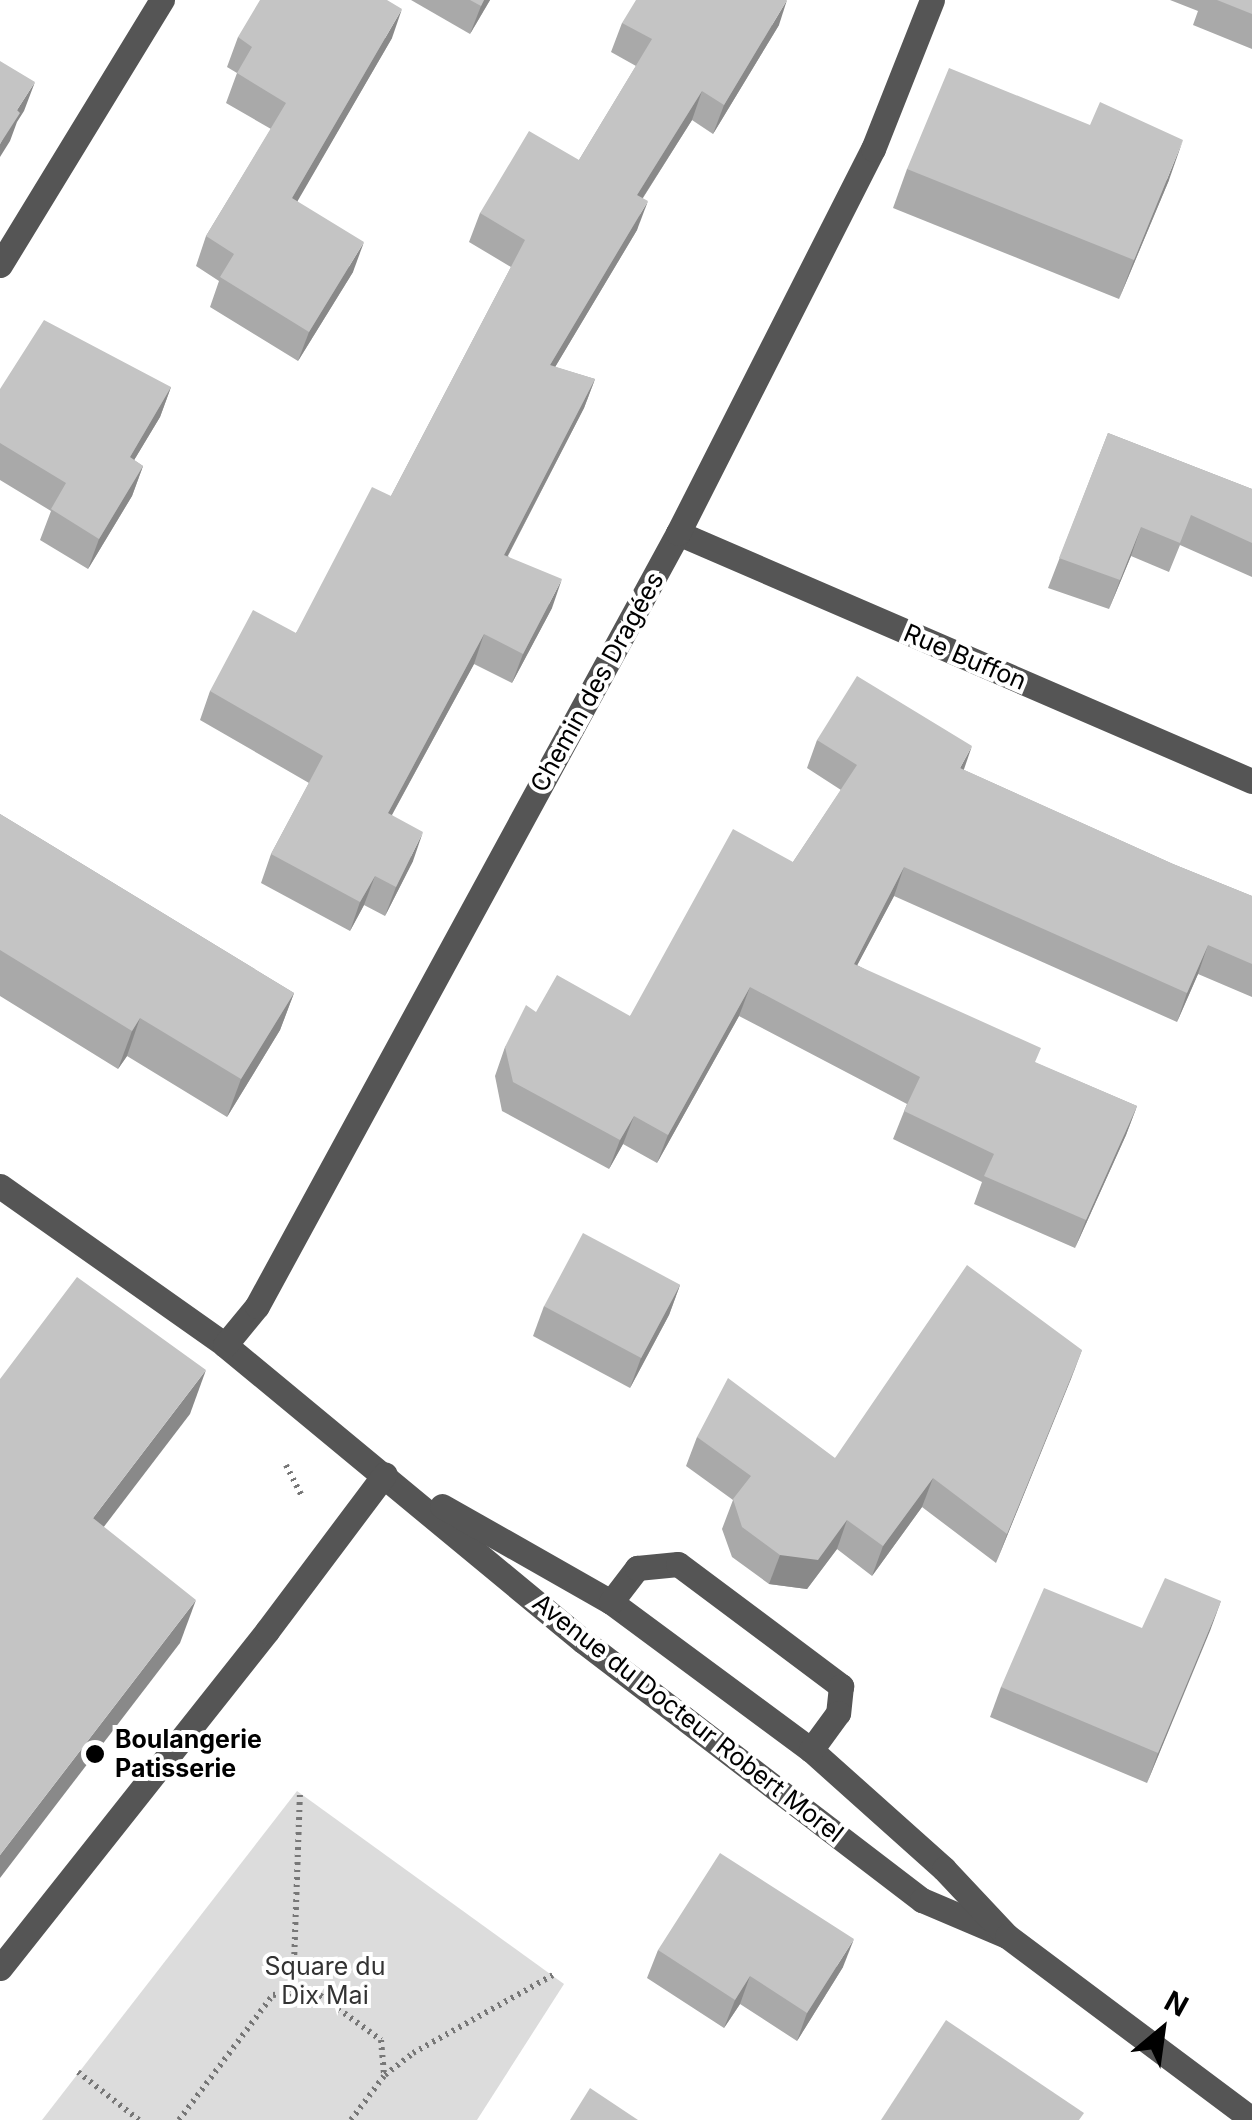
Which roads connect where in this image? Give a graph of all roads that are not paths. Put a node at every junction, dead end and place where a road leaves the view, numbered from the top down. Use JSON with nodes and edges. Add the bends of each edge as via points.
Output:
{"nodes":[{"id":1,"x":162,"y":0,"type":"edge"},
{"id":2,"x":932,"y":0,"type":"edge"},
{"id":3,"x":0,"y":265,"type":"edge"},
{"id":4,"x":678,"y":533,"type":"junction"},
{"id":5,"x":1252,"y":780,"type":"edge"},
{"id":6,"x":0,"y":1186,"type":"edge"},
{"id":7,"x":226,"y":1346,"type":"junction"},
{"id":8,"x":386,"y":1474,"type":"junction"},
{"id":9,"x":611,"y":1602,"type":"junction"},
{"id":10,"x":810,"y":1750,"type":"junction"},
{"id":11,"x":1007,"y":1936,"type":"junction"},
{"id":12,"x":0,"y":1968,"type":"edge"},
{"id":13,"x":1252,"y":2120,"type":"edge"}],
"edges":[{"from":1,"to":3,"type":"street"},
{"from":2,"to":4,"type":"street","name":"Chemin des Dragées","via":[[873,149]]},
{"from":4,"to":5,"type":"street","name":"Rue Buffon"},
{"from":4,"to":7,"type":"street","name":"Chemin des Dragées","via":[[257,1306]]},
{"from":6,"to":7,"type":"street","name":"Avenue du Docteur Robert Morel"},
{"from":7,"to":8,"type":"street","name":"Avenue du Docteur Robert Morel"},
{"from":8,"to":9,"type":"street","name":"Avenue du Docteur Robert Morel"},
{"from":8,"to":11,"type":"street","name":"Avenue du Docteur Robert Morel","via":[[582,1641],[922,1900]]},
{"from":8,"to":12,"type":"street"},
{"from":9,"to":10,"type":"street","name":"Avenue du Docteur Robert Morel"},
{"from":9,"to":10,"type":"street","via":[[637,1568],[678,1564],[842,1686],[838,1713]]},
{"from":10,"to":11,"type":"street","name":"Avenue du Docteur Robert Morel","via":[[944,1869]]},
{"from":11,"to":13,"type":"street","name":"Avenue du Docteur Robert Morel"}]}
